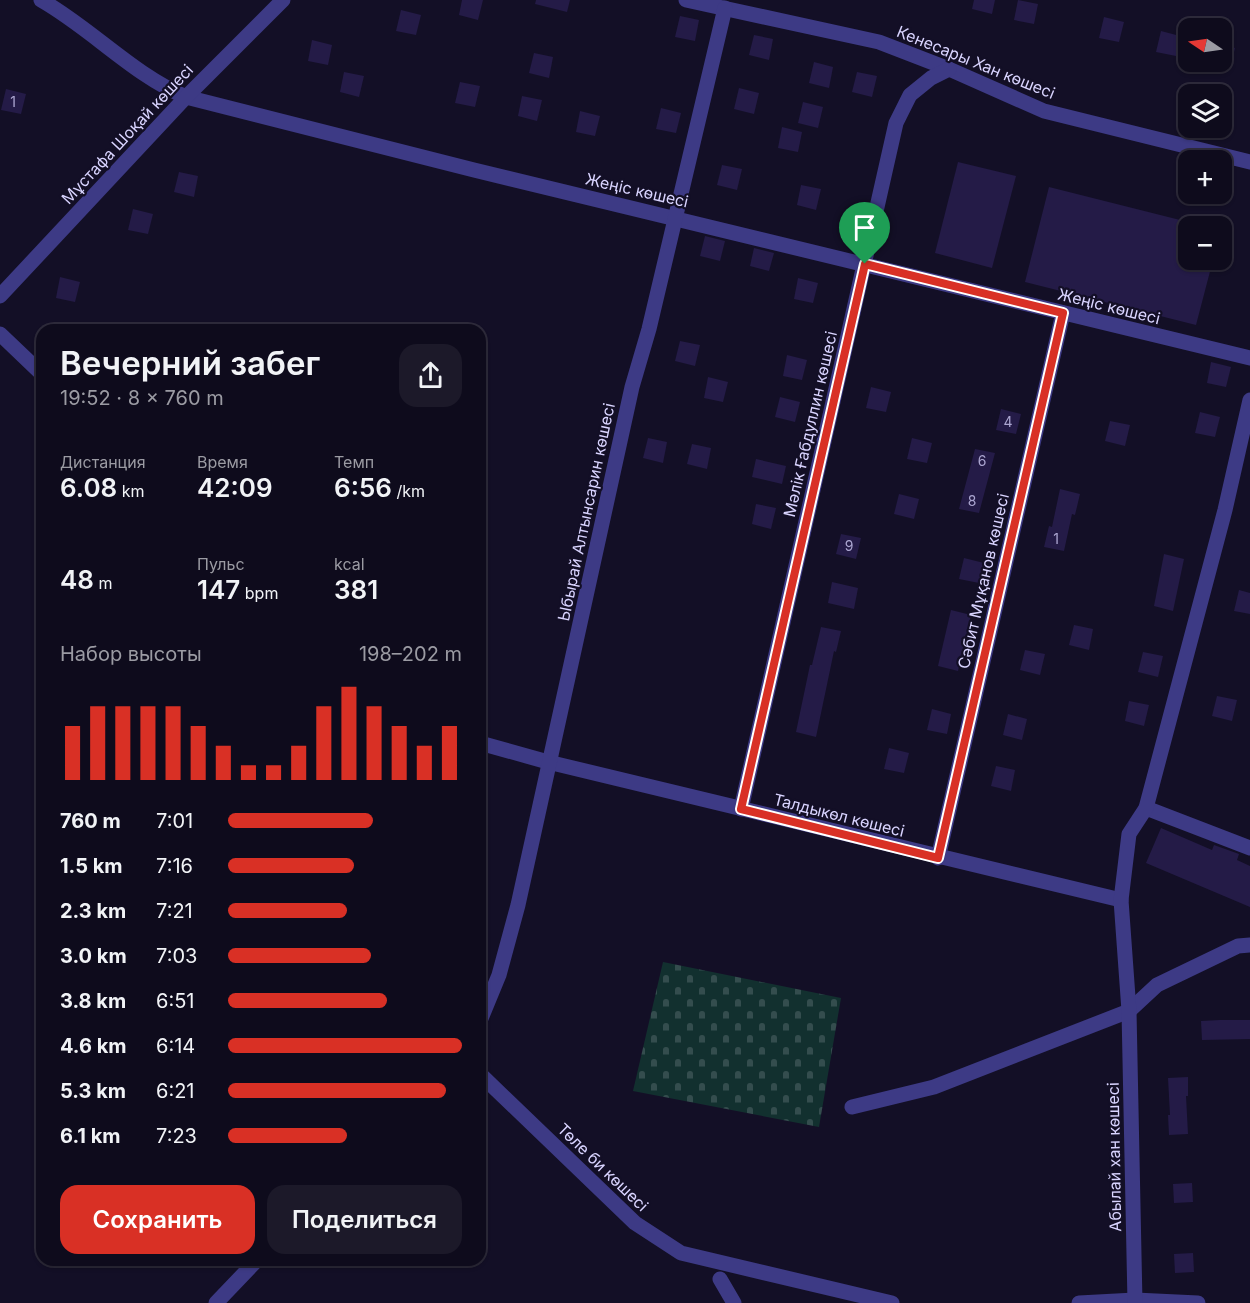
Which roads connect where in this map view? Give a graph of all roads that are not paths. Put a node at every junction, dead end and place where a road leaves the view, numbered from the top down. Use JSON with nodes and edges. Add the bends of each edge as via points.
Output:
{"nodes":[{"id":1,"x":41,"y":0,"type":"edge"},
{"id":2,"x":283,"y":0,"type":"edge"},
{"id":3,"x":686,"y":0,"type":"edge"},
{"id":4,"x":725,"y":8,"type":"junction"},
{"id":5,"x":949,"y":69,"type":"junction"},
{"id":6,"x":186,"y":97,"type":"junction"},
{"id":7,"x":1250,"y":162,"type":"edge"},
{"id":8,"x":675,"y":217,"type":"junction"},
{"id":9,"x":865,"y":264,"type":"junction"},
{"id":10,"x":0,"y":296,"type":"edge"},
{"id":11,"x":1063,"y":313,"type":"junction"},
{"id":12,"x":0,"y":334,"type":"edge"},
{"id":13,"x":1250,"y":358,"type":"edge"},
{"id":14,"x":36,"y":368,"type":"edge"},
{"id":15,"x":1250,"y":400,"type":"edge"},
{"id":16,"x":486,"y":745,"type":"edge"},
{"id":17,"x":549,"y":762,"type":"junction"},
{"id":18,"x":1146,"y":808,"type":"junction"},
{"id":19,"x":741,"y":809,"type":"junction"},
{"id":20,"x":1250,"y":848,"type":"edge"},
{"id":21,"x":938,"y":858,"type":"junction"},
{"id":22,"x":1121,"y":900,"type":"junction"},
{"id":23,"x":1250,"y":945,"type":"edge"},
{"id":24,"x":486,"y":1006,"type":"edge"},
{"id":25,"x":1129,"y":1011,"type":"junction"},
{"id":26,"x":486,"y":1080,"type":"edge"},
{"id":27,"x":852,"y":1107,"type":"dead end"},
{"id":28,"x":251,"y":1266,"type":"edge"},
{"id":29,"x":720,"y":1279,"type":"dead end"},
{"id":30,"x":1135,"y":1302,"type":"edge"},
{"id":31,"x":216,"y":1303,"type":"edge"},
{"id":32,"x":734,"y":1303,"type":"edge"},
{"id":33,"x":892,"y":1303,"type":"edge"},
{"id":34,"x":1079,"y":1303,"type":"edge"},
{"id":35,"x":1197,"y":1303,"type":"edge"}],
"edges":[{"from":1,"to":6,"type":"street","name":"Жеңіс көшесі","via":[[68,15],[133,67]]},
{"from":2,"to":6,"type":"street","name":"Мұстафа Шоқай көшесі"},
{"from":3,"to":4,"type":"street","name":"Кенесары Хан көшесі"},
{"from":4,"to":5,"type":"street","name":"Кенесары Хан көшесі","via":[[879,42]]},
{"from":4,"to":8,"type":"street","name":"Ыбырай Алтынсарин көшесі"},
{"from":5,"to":7,"type":"street","name":"Кенесары Хан көшесі","via":[[1044,111]]},
{"from":5,"to":9,"type":"street","name":"Мәлік Ғабдуллин көшесі","via":[[910,95],[896,123]]},
{"from":6,"to":8,"type":"street","name":"Жеңіс көшесі"},
{"from":6,"to":10,"type":"street","name":"Мұстафа Шоқай көшесі"},
{"from":8,"to":9,"type":"street","name":"Жеңіс көшесі"},
{"from":8,"to":17,"type":"street","name":"Ыбырай Алтынсарин көшесі","via":[[632,387]]},
{"from":9,"to":11,"type":"street","name":"Жеңіс көшесі"},
{"from":9,"to":19,"type":"street","name":"Мәлік Ғабдуллин көшесі"},
{"from":11,"to":13,"type":"street","name":"Жеңіс көшесі"},
{"from":11,"to":21,"type":"street","name":"Сәбит Мұқанов көшесі"},
{"from":12,"to":14,"type":"street"},
{"from":15,"to":18,"type":"street","name":"Абылай хан көшесі"},
{"from":16,"to":17,"type":"street","name":"Талдыкөл көшесі"},
{"from":17,"to":19,"type":"street","name":"Талдыкөл көшесі"},
{"from":17,"to":24,"type":"street","name":"Ыбырай Алтынсарин көшесі","via":[[518,905]]},
{"from":18,"to":20,"type":"street"},
{"from":18,"to":22,"type":"street","name":"Абылай хан көшесі","via":[[1129,834]]},
{"from":19,"to":21,"type":"street","name":"Талдыкөл көшесі"},
{"from":21,"to":22,"type":"street","name":"Талдыкөл көшесі"},
{"from":22,"to":25,"type":"street","name":"Абылай хан көшесі"},
{"from":23,"to":25,"type":"street","via":[[1238,946],[1157,985]]},
{"from":25,"to":27,"type":"street","via":[[934,1087]]},
{"from":25,"to":30,"type":"street","name":"Абылай хан көшесі"},
{"from":26,"to":33,"type":"street","name":"Төле би көшесі","via":[[635,1223],[681,1253]]},
{"from":28,"to":31,"type":"street"},
{"from":29,"to":32,"type":"street"},
{"from":30,"to":34,"type":"street"},
{"from":30,"to":35,"type":"street"}]}
